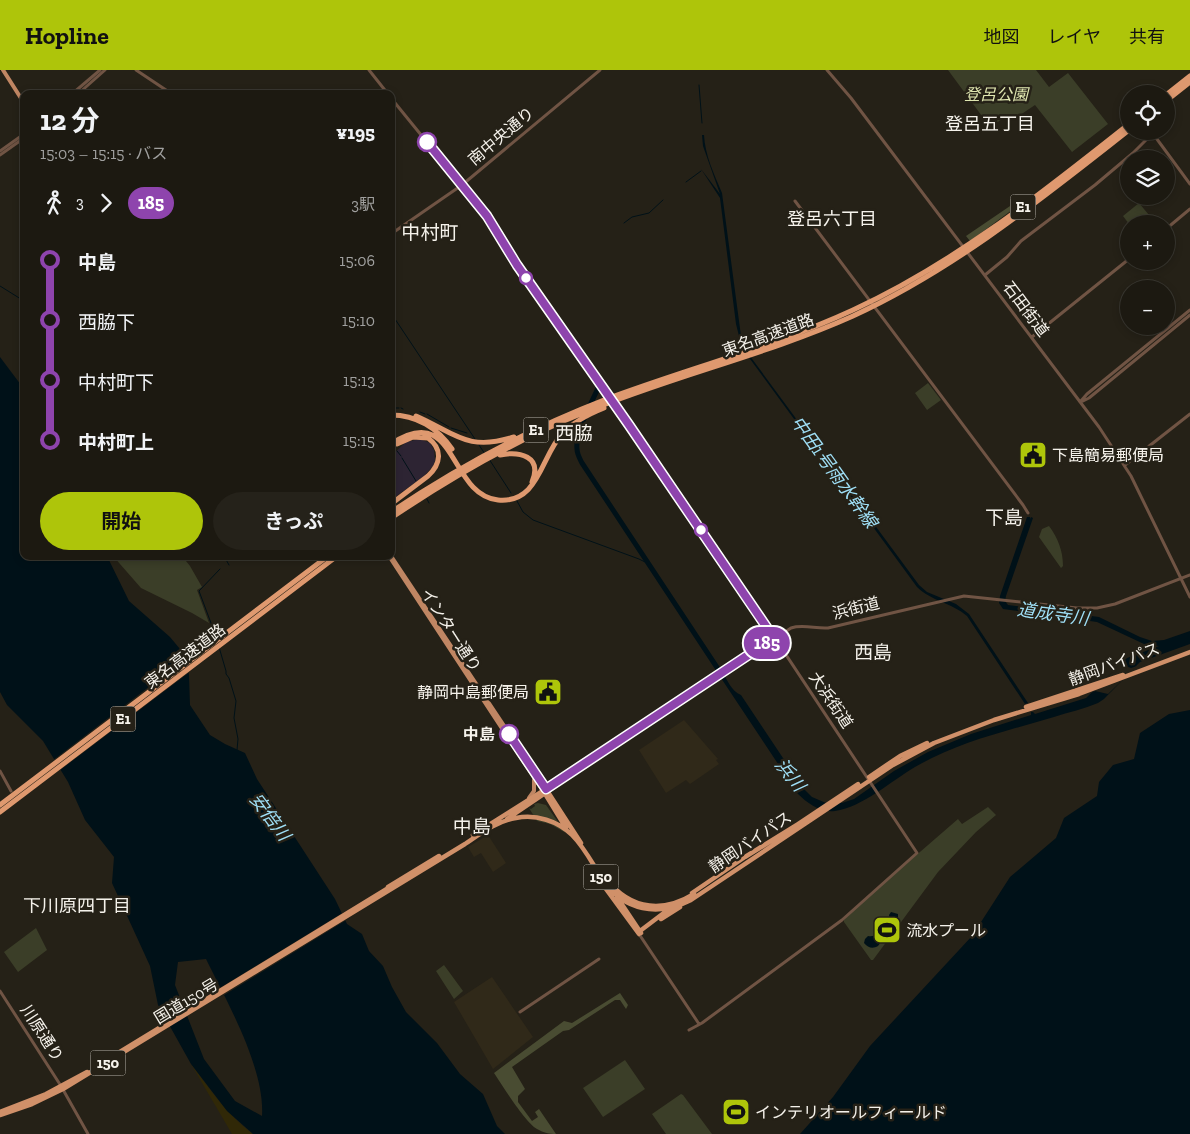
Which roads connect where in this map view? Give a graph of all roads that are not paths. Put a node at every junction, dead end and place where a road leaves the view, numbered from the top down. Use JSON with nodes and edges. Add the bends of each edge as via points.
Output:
{"nodes":[{"id":1,"x":3,"y":70,"type":"edge"},
{"id":2,"x":100,"y":70,"type":"edge"},
{"id":3,"x":105,"y":70,"type":"edge"},
{"id":4,"x":136,"y":70,"type":"edge"},
{"id":5,"x":369,"y":70,"type":"edge"},
{"id":6,"x":600,"y":70,"type":"edge"},
{"id":7,"x":827,"y":70,"type":"edge"},
{"id":8,"x":1190,"y":76,"type":"edge"},
{"id":9,"x":1190,"y":82,"type":"edge"},
{"id":10,"x":1175,"y":88,"type":"edge"},
{"id":11,"x":77,"y":90,"type":"edge"},
{"id":12,"x":82,"y":90,"type":"edge"},
{"id":13,"x":166,"y":90,"type":"edge"},
{"id":14,"x":385,"y":90,"type":"edge"},
{"id":15,"x":1175,"y":93,"type":"edge"},
{"id":16,"x":20,"y":97,"type":"edge"},
{"id":17,"x":395,"y":103,"type":"edge"},
{"id":18,"x":1120,"y":134,"type":"edge"},
{"id":19,"x":20,"y":138,"type":"edge"},
{"id":20,"x":20,"y":140,"type":"edge"},
{"id":21,"x":1145,"y":140,"type":"edge"},
{"id":22,"x":1156,"y":140,"type":"edge"},
{"id":23,"x":17,"y":141,"type":"junction"},
{"id":24,"x":0,"y":150,"type":"edge"},
{"id":25,"x":0,"y":155,"type":"edge"},
{"id":26,"x":1190,"y":184,"type":"edge"},
{"id":27,"x":462,"y":185,"type":"junction"},
{"id":28,"x":795,"y":201,"type":"dead end"},
{"id":29,"x":1190,"y":209,"type":"edge"},
{"id":30,"x":1175,"y":222,"type":"edge"},
{"id":31,"x":395,"y":231,"type":"edge"},
{"id":32,"x":1120,"y":266,"type":"edge"},
{"id":33,"x":985,"y":275,"type":"junction"},
{"id":34,"x":1190,"y":310,"type":"edge"},
{"id":35,"x":1190,"y":315,"type":"edge"},
{"id":36,"x":1032,"y":337,"type":"junction"},
{"id":37,"x":706,"y":367,"type":"junction"},
{"id":38,"x":1080,"y":402,"type":"junction"},
{"id":39,"x":606,"y":403,"type":"junction"},
{"id":40,"x":592,"y":409,"type":"junction"},
{"id":41,"x":585,"y":410,"type":"junction"},
{"id":42,"x":395,"y":414,"type":"edge"},
{"id":43,"x":1190,"y":414,"type":"edge"},
{"id":44,"x":395,"y":415,"type":"edge"},
{"id":45,"x":530,"y":432,"type":"junction"},
{"id":46,"x":395,"y":444,"type":"edge"},
{"id":47,"x":395,"y":444,"type":"edge"},
{"id":48,"x":488,"y":457,"type":"junction"},
{"id":49,"x":1125,"y":465,"type":"junction"},
{"id":50,"x":457,"y":473,"type":"junction"},
{"id":51,"x":395,"y":501,"type":"edge"},
{"id":52,"x":395,"y":510,"type":"edge"},
{"id":53,"x":1028,"y":513,"type":"dead end"},
{"id":54,"x":395,"y":515,"type":"edge"},
{"id":55,"x":322,"y":560,"type":"edge"},
{"id":56,"x":331,"y":560,"type":"edge"},
{"id":57,"x":393,"y":560,"type":"edge"},
{"id":58,"x":393,"y":560,"type":"edge"},
{"id":59,"x":1190,"y":575,"type":"edge"},
{"id":60,"x":1181,"y":578,"type":"junction"},
{"id":61,"x":1190,"y":597,"type":"edge"},
{"id":62,"x":274,"y":600,"type":"junction"},
{"id":63,"x":774,"y":638,"type":"junction"},
{"id":64,"x":1190,"y":651,"type":"edge"},
{"id":65,"x":0,"y":771,"type":"edge"},
{"id":66,"x":532,"y":775,"type":"junction"},
{"id":67,"x":869,"y":781,"type":"junction"},
{"id":68,"x":545,"y":791,"type":"junction"},
{"id":69,"x":16,"y":794,"type":"junction"},
{"id":70,"x":533,"y":802,"type":"junction"},
{"id":71,"x":0,"y":805,"type":"edge"},
{"id":72,"x":0,"y":812,"type":"edge"},
{"id":73,"x":509,"y":813,"type":"junction"},
{"id":74,"x":557,"y":813,"type":"junction"},
{"id":75,"x":801,"y":825,"type":"junction"},
{"id":76,"x":432,"y":863,"type":"joint"},
{"id":77,"x":379,"y":895,"type":"junction"},
{"id":78,"x":640,"y":933,"type":"junction"},
{"id":79,"x":599,"y":959,"type":"dead end"},
{"id":80,"x":0,"y":991,"type":"edge"},
{"id":81,"x":520,"y":1012,"type":"dead end"},
{"id":82,"x":699,"y":1024,"type":"junction"},
{"id":83,"x":689,"y":1030,"type":"dead end"},
{"id":84,"x":62,"y":1088,"type":"junction"},
{"id":85,"x":0,"y":1113,"type":"edge"},
{"id":86,"x":88,"y":1134,"type":"edge"}],
"edges":[{"from":1,"to":16,"type":"main road"},
{"from":2,"to":11,"type":"street"},
{"from":3,"to":12,"type":"street"},
{"from":4,"to":13,"type":"street"},
{"from":5,"to":14,"type":"street"},
{"from":6,"to":27,"type":"street","name":"南中央通り"},
{"from":7,"to":33,"type":"street","name":"石田街道"},
{"from":8,"to":10,"type":"highway"},
{"from":9,"to":15,"type":"highway"},
{"from":17,"to":27,"type":"street","name":"大浜街道"},
{"from":18,"to":37,"type":"highway","name":"東名高速道路","number":"E1","via":[[970,248],[914,285],[816,329]]},
{"from":19,"to":23,"type":"street"},
{"from":20,"to":23,"type":"street"},
{"from":21,"to":33,"type":"street","via":[[1095,185],[1021,241]]},
{"from":22,"to":26,"type":"street"},
{"from":23,"to":24,"type":"street"},
{"from":23,"to":25,"type":"street"},
{"from":27,"to":31,"type":"street","name":"南中央通り"},
{"from":27,"to":63,"type":"street","name":"大浜街道","via":[[487,216],[517,265]]},
{"from":28,"to":53,"type":"street"},
{"from":29,"to":30,"type":"street"},
{"from":32,"to":36,"type":"street"},
{"from":33,"to":36,"type":"street","name":"石田街道"},
{"from":34,"to":38,"type":"street"},
{"from":35,"to":38,"type":"street"},
{"from":36,"to":38,"type":"street","name":"石田街道"},
{"from":37,"to":39,"type":"highway","name":"東名高速道路","number":"E1"},
{"from":37,"to":39,"type":"highway","name":"東名高速道路","number":"E1"},
{"from":38,"to":49,"type":"street","name":"石田街道"},
{"from":39,"to":40,"type":"highway","name":"東名高速道路","number":"E1"},
{"from":39,"to":40,"type":"highway"},
{"from":40,"to":41,"type":"highway","name":"東名高速道路","number":"E1"},
{"from":40,"to":46,"type":"highway","via":[[553,445],[533,486],[507,500],[493,499],[476,491],[450,452],[434,436],[412,433]]},
{"from":41,"to":45,"type":"highway","name":"東名高速道路","number":"E1"},
{"from":41,"to":48,"type":"highway","name":"東名高速道路","number":"E1"},
{"from":42,"to":45,"type":"highway","via":[[416,416],[455,437],[477,442],[499,441]]},
{"from":43,"to":49,"type":"street"},
{"from":44,"to":48,"type":"highway","via":[[416,420],[437,432],[448,442],[470,481],[487,495],[498,498],[514,496],[532,483],[534,467],[525,455],[515,453]]},
{"from":45,"to":48,"type":"highway","name":"東名高速道路","number":"E1"},
{"from":47,"to":51,"type":"highway","via":[[408,438],[428,438],[439,455],[434,471]]},
{"from":48,"to":50,"type":"highway","name":"東名高速道路","number":"E1"},
{"from":49,"to":60,"type":"street","name":"石田街道"},
{"from":50,"to":52,"type":"highway","name":"東名高速道路","number":"E1"},
{"from":50,"to":54,"type":"highway","name":"東名高速道路","number":"E1"},
{"from":55,"to":62,"type":"highway","name":"東名高速道路","number":"E1"},
{"from":56,"to":62,"type":"highway","name":"東名高速道路","number":"E1"},
{"from":57,"to":66,"type":"main road","name":"インター通り"},
{"from":58,"to":68,"type":"main road","name":"インター通り"},
{"from":59,"to":60,"type":"street","name":"浜街道"},
{"from":60,"to":61,"type":"street","name":"石田街道"},
{"from":60,"to":63,"type":"street","name":"浜街道","via":[[1102,607],[1077,608],[972,596],[828,628],[796,626]]},
{"from":62,"to":69,"type":"highway","name":"東名高速道路","number":"E1"},
{"from":63,"to":67,"type":"street","name":"大浜街道"},
{"from":63,"to":68,"type":"street","name":"浜街道"},
{"from":64,"to":67,"type":"highway","name":"静岡バイパス","number":"150","via":[[1097,688],[953,734],[912,754]]},
{"from":64,"to":67,"type":"highway","name":"静岡バイパス","number":"150","via":[[940,736],[900,756]]},
{"from":65,"to":69,"type":"street"},
{"from":66,"to":68,"type":"main road","name":"インター通り"},
{"from":66,"to":73,"type":"main road","via":[[533,793]]},
{"from":67,"to":75,"type":"highway","name":"静岡バイパス","number":"150"},
{"from":67,"to":82,"type":"street","name":"大浜街道","via":[[917,853],[842,920]]},
{"from":68,"to":70,"type":"highway","name":"国道150号","number":"150"},
{"from":68,"to":73,"type":"highway","name":"国道150号","number":"150"},
{"from":68,"to":74,"type":"highway","number":"150"},
{"from":68,"to":78,"type":"highway","number":"150"},
{"from":69,"to":71,"type":"highway","name":"東名高速道路","number":"E1"},
{"from":69,"to":72,"type":"highway","name":"東名高速道路","number":"E1"},
{"from":70,"to":74,"type":"highway","number":"150","via":[[545,798]]},
{"from":70,"to":77,"type":"highway","name":"国道150号","number":"150","via":[[419,875]]},
{"from":73,"to":77,"type":"highway","name":"国道150号","number":"150"},
{"from":74,"to":78,"type":"highway","number":"150"},
{"from":75,"to":76,"type":"highway","name":"静岡バイパス","number":"150","via":[[690,900],[664,910],[641,908],[620,898],[608,887],[572,835],[557,824],[537,817],[505,821]]},
{"from":75,"to":78,"type":"highway","number":"150","via":[[745,857]]},
{"from":76,"to":77,"type":"highway","name":"国道150号","number":"150"},
{"from":77,"to":84,"type":"highway","name":"国道150号","number":"150"},
{"from":78,"to":82,"type":"street"},
{"from":79,"to":81,"type":"street"},
{"from":80,"to":84,"type":"street","name":"川原通り"},
{"from":82,"to":83,"type":"street"},
{"from":84,"to":85,"type":"highway","name":"国道150号","number":"150"},
{"from":84,"to":86,"type":"street","name":"川原通り"}]}
